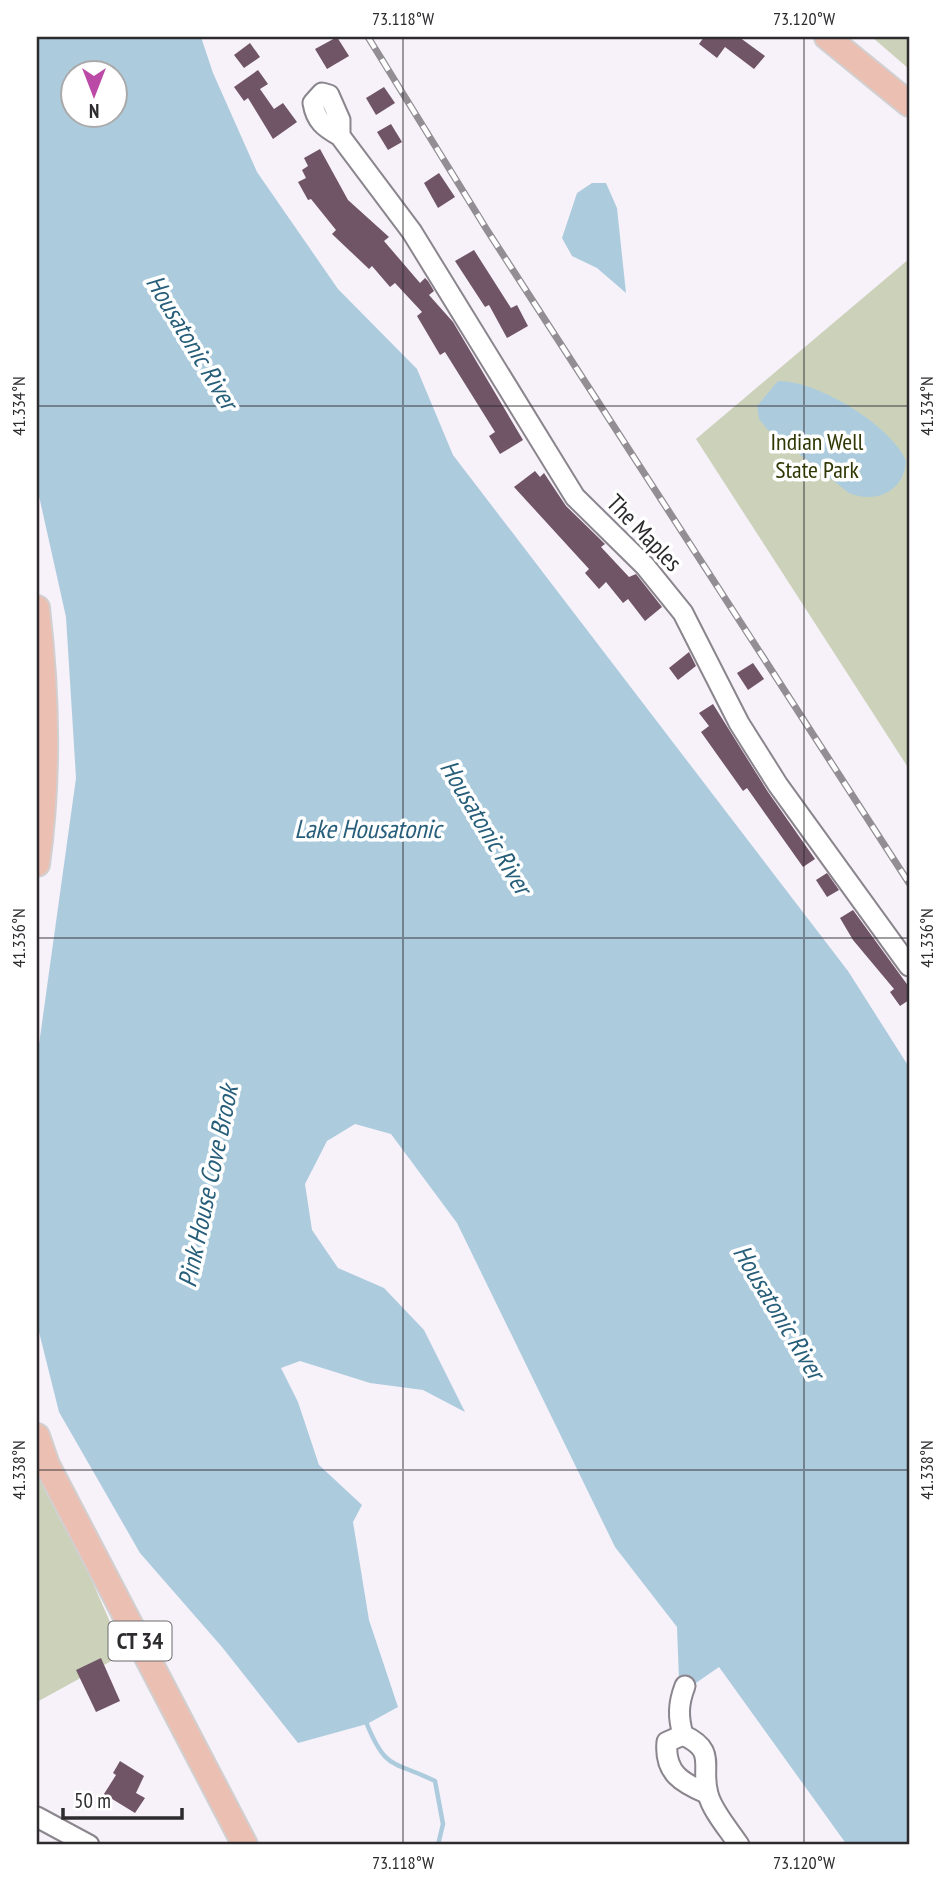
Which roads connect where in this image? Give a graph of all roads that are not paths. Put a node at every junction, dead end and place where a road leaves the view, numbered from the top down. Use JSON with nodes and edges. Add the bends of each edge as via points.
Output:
{"nodes":[{"id":1,"x":827,"y":37,"type":"edge"},
{"id":2,"x":909,"y":104,"type":"edge"},
{"id":3,"x":340,"y":136,"type":"dead end"},
{"id":4,"x":37,"y":608,"type":"edge"},
{"id":5,"x":37,"y":864,"type":"edge"},
{"id":6,"x":909,"y":966,"type":"edge"},
{"id":7,"x":37,"y":1436,"type":"edge"},
{"id":8,"x":685,"y":1686,"type":"dead end"},
{"id":9,"x":682,"y":1735,"type":"junction"},
{"id":10,"x":708,"y":1794,"type":"junction"},
{"id":11,"x":37,"y":1817,"type":"edge"},
{"id":12,"x":89,"y":1845,"type":"edge"},
{"id":13,"x":245,"y":1845,"type":"edge"},
{"id":14,"x":739,"y":1845,"type":"edge"}],
"edges":[{"from":1,"to":2,"type":"main road"},
{"from":3,"to":6,"type":"street","name":"The Maples","via":[[412,232],[575,497],[645,566],[683,613],[739,723],[772,775]]},
{"from":4,"to":5,"type":"main road","via":[[47,716],[44,813]]},
{"from":7,"to":13,"type":"main road","number":"CT 34","via":[[47,1465]]},
{"from":8,"to":9,"type":"street","via":[[679,1701]]},
{"from":9,"to":10,"type":"street","via":[[698,1742],[705,1754]]},
{"from":9,"to":10,"type":"street","via":[[667,1742],[671,1772]]},
{"from":10,"to":14,"type":"street"},
{"from":11,"to":12,"type":"street"}]}
